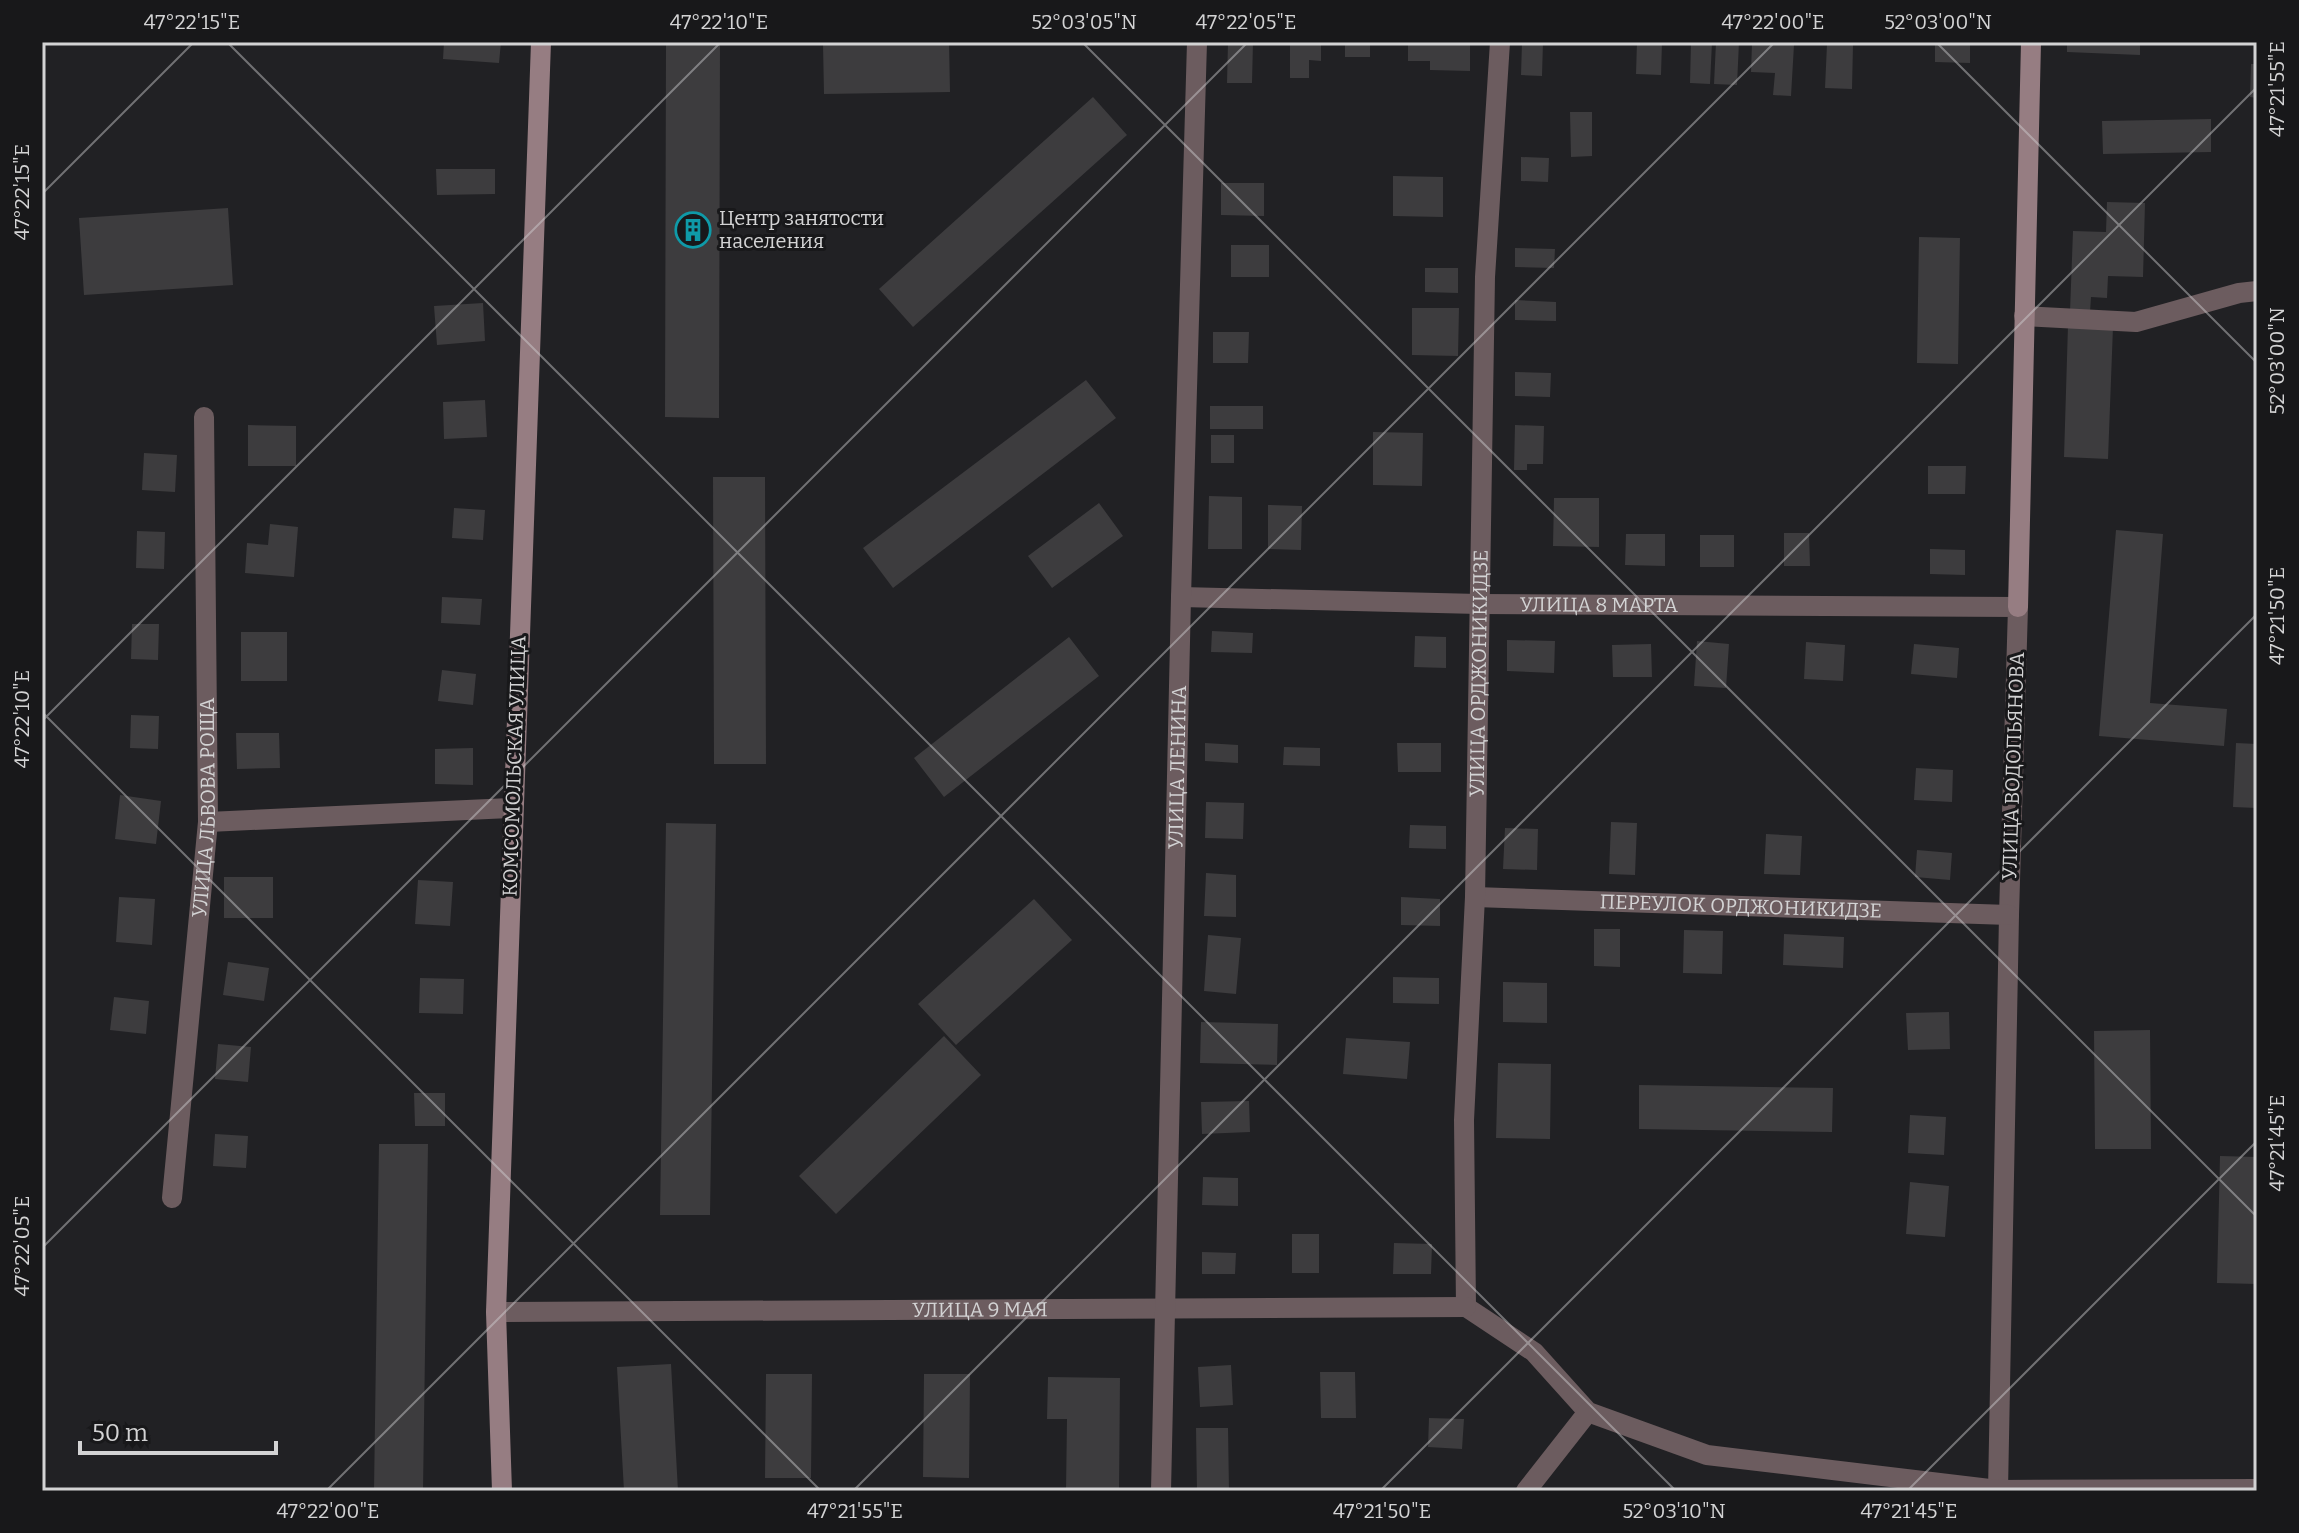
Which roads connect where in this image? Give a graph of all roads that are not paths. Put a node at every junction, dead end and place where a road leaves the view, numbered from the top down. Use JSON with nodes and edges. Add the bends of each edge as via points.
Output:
{"nodes":[{"id":1,"x":541,"y":42,"type":"edge"},
{"id":2,"x":1197,"y":42,"type":"edge"},
{"id":3,"x":1500,"y":42,"type":"edge"},
{"id":4,"x":2031,"y":42,"type":"edge"},
{"id":5,"x":2257,"y":291,"type":"edge"},
{"id":6,"x":2024,"y":316,"type":"junction"},
{"id":7,"x":204,"y":417,"type":"dead end"},
{"id":8,"x":1181,"y":597,"type":"junction"},
{"id":9,"x":1479,"y":604,"type":"junction"},
{"id":10,"x":2018,"y":607,"type":"junction"},
{"id":11,"x":512,"y":808,"type":"junction"},
{"id":12,"x":208,"y":822,"type":"junction"},
{"id":13,"x":1475,"y":897,"type":"junction"},
{"id":14,"x":2009,"y":915,"type":"junction"},
{"id":15,"x":172,"y":1198,"type":"dead end"},
{"id":16,"x":1163,"y":1307,"type":"junction"},
{"id":17,"x":1466,"y":1307,"type":"junction"},
{"id":18,"x":496,"y":1312,"type":"junction"},
{"id":19,"x":1588,"y":1412,"type":"junction"},
{"id":20,"x":2257,"y":1489,"type":"edge"},
{"id":21,"x":502,"y":1491,"type":"edge"},
{"id":22,"x":1161,"y":1491,"type":"edge"},
{"id":23,"x":1526,"y":1491,"type":"edge"},
{"id":24,"x":1998,"y":1491,"type":"edge"}],
"edges":[{"from":1,"to":11,"type":"main road","name":"КОМСОМОЛЬСКАЯ УЛИЦА"},
{"from":2,"to":8,"type":"street","name":"УЛИЦА ЛЕНИНА"},
{"from":3,"to":9,"type":"street","name":"УЛИЦА ОРДЖОНИКИДЗЕ","via":[[1485,277]]},
{"from":4,"to":6,"type":"main road","name":"УЛИЦА ВОДОПЬЯНОВА"},
{"from":5,"to":6,"type":"street","via":[[2136,322]]},
{"from":6,"to":10,"type":"main road","name":"УЛИЦА ВОДОПЬЯНОВА"},
{"from":7,"to":12,"type":"street","name":"УЛИЦА ЛЬВОВА РОЩА"},
{"from":8,"to":9,"type":"street","name":"УЛИЦА 8 МАРТА"},
{"from":8,"to":16,"type":"street","name":"УЛИЦА ЛЕНИНА"},
{"from":9,"to":10,"type":"street","name":"УЛИЦА 8 МАРТА"},
{"from":9,"to":13,"type":"street","name":"УЛИЦА ОРДЖОНИКИДЗЕ"},
{"from":10,"to":14,"type":"street","name":"УЛИЦА ВОДОПЬЯНОВА"},
{"from":11,"to":12,"type":"street"},
{"from":11,"to":18,"type":"main road","name":"КОМСОМОЛЬСКАЯ УЛИЦА"},
{"from":12,"to":15,"type":"street","name":"УЛИЦА ЛЬВОВА РОЩА"},
{"from":13,"to":14,"type":"street","name":"ПЕРЕУЛОК ОРДЖОНИКИДЗЕ"},
{"from":13,"to":17,"type":"street","name":"УЛИЦА ОРДЖОНИКИДЗЕ","via":[[1464,1120]]},
{"from":14,"to":24,"type":"street","name":"УЛИЦА ВОДОПЬЯНОВА"},
{"from":16,"to":17,"type":"street","name":"УЛИЦА 9 МАЯ"},
{"from":16,"to":18,"type":"street","name":"УЛИЦА 9 МАЯ"},
{"from":16,"to":22,"type":"street","name":"УЛИЦА ЛЕНИНА"},
{"from":17,"to":19,"type":"street","via":[[1534,1352]]},
{"from":18,"to":21,"type":"main road","name":"КОМСОМОЛЬСКАЯ УЛИЦА"},
{"from":19,"to":23,"type":"street"},
{"from":19,"to":24,"type":"street","via":[[1707,1455]]},
{"from":20,"to":24,"type":"street"}]}
